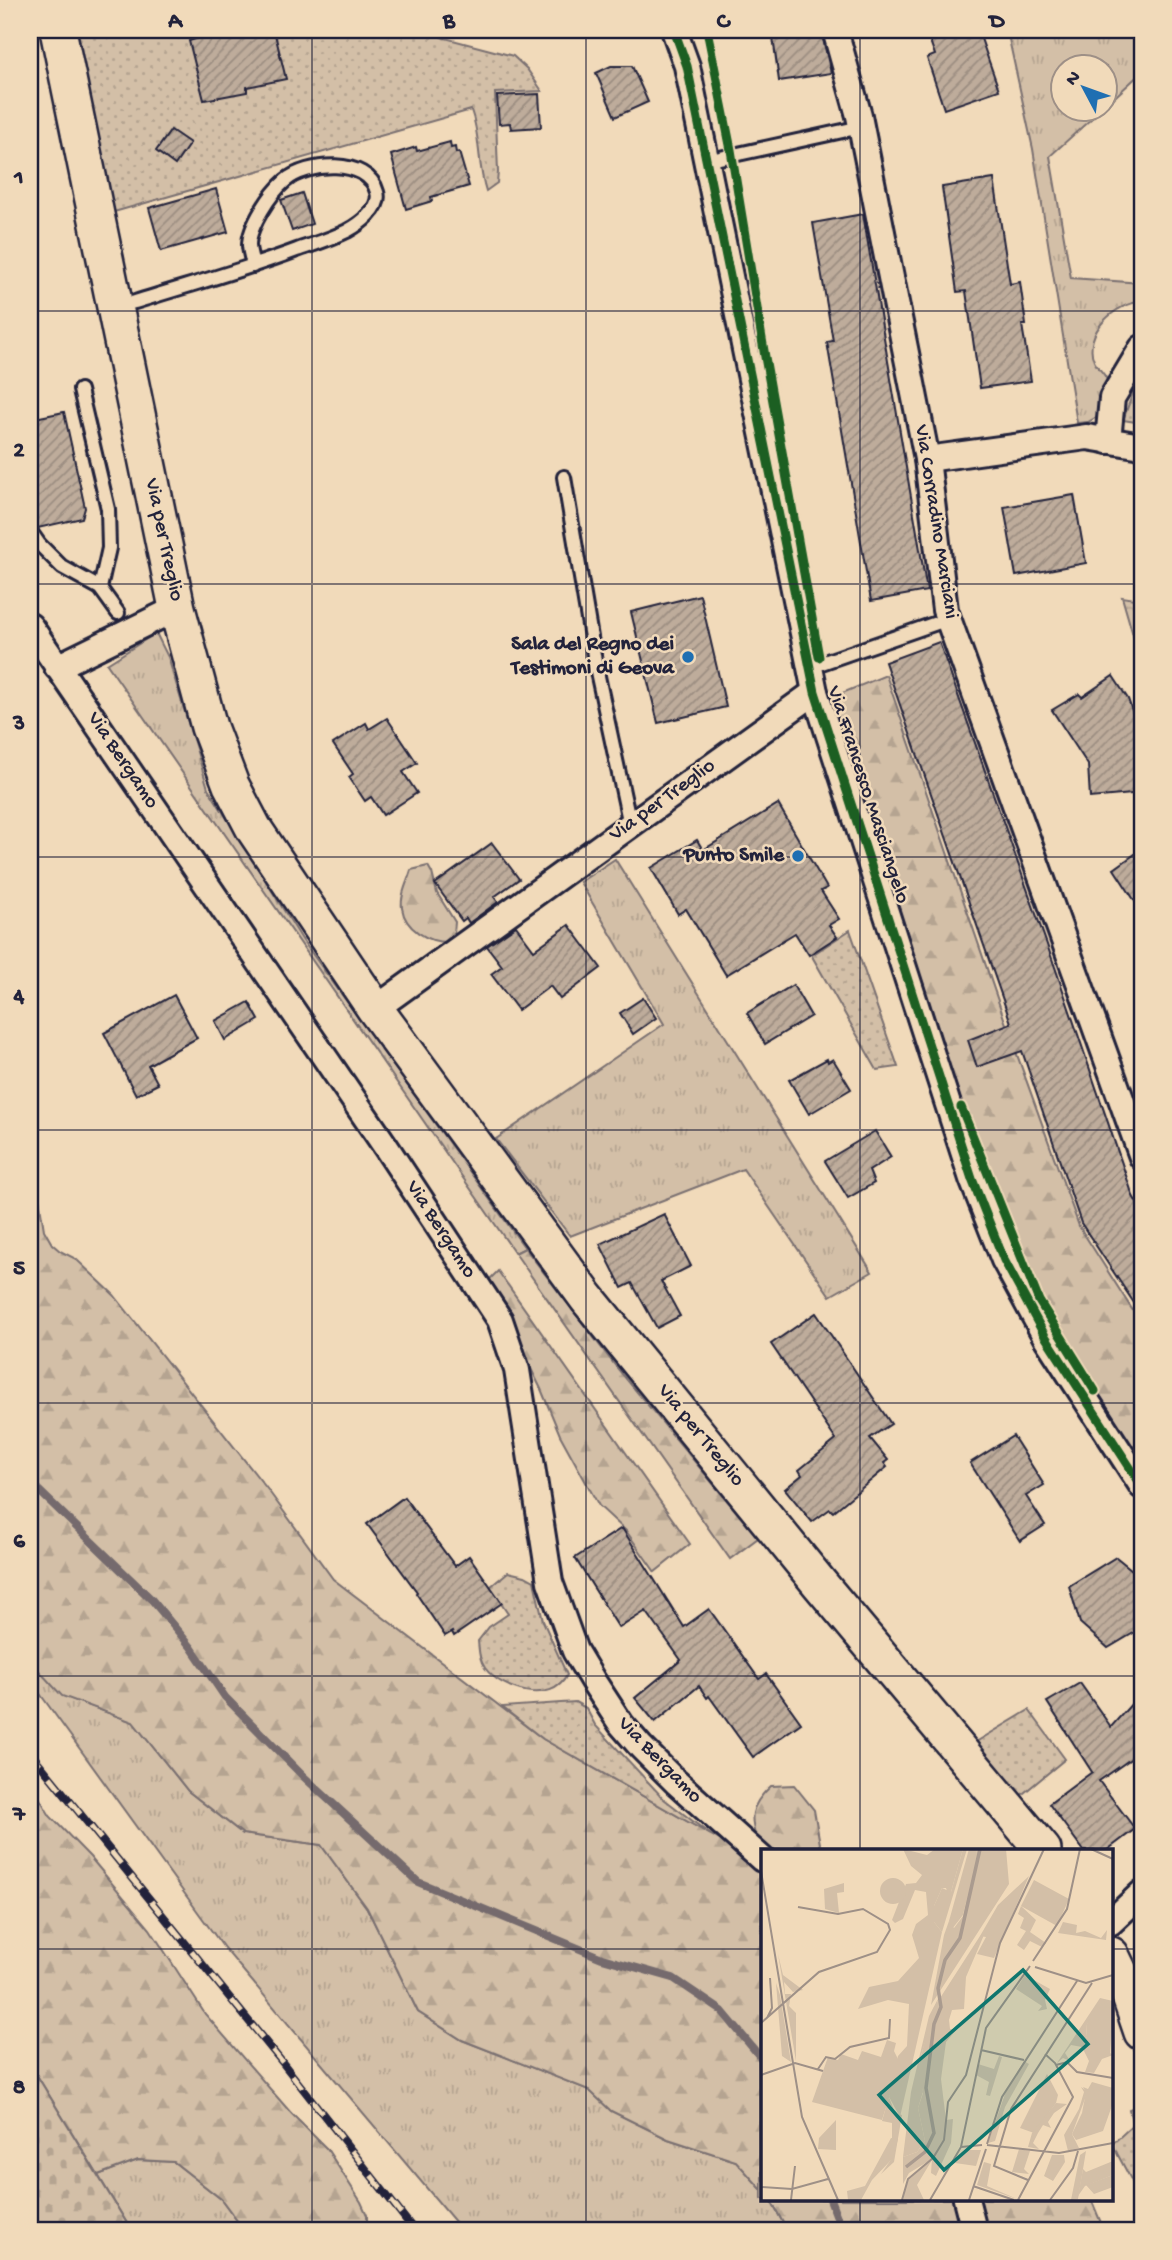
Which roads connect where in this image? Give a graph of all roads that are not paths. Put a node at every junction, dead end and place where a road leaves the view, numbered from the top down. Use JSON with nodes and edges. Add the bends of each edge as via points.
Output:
{"nodes":[{"id":1,"x":58,"y":30,"type":"edge"},
{"id":2,"x":674,"y":30,"type":"edge"},
{"id":3,"x":835,"y":30,"type":"edge"},
{"id":4,"x":861,"y":127,"type":"junction"},
{"id":5,"x":706,"y":161,"type":"junction"},
{"id":6,"x":253,"y":265,"type":"junction"},
{"id":7,"x":114,"y":306,"type":"junction"},
{"id":8,"x":1142,"y":348,"type":"edge"},
{"id":9,"x":80,"y":390,"type":"dead end"},
{"id":10,"x":1108,"y":441,"type":"junction"},
{"id":11,"x":1142,"y":446,"type":"edge"},
{"id":12,"x":927,"y":459,"type":"junction"},
{"id":13,"x":564,"y":477,"type":"dead end"},
{"id":14,"x":30,"y":531,"type":"edge"},
{"id":15,"x":100,"y":588,"type":"junction"},
{"id":16,"x":177,"y":608,"type":"junction"},
{"id":17,"x":118,"y":613,"type":"dead end"},
{"id":18,"x":948,"y":619,"type":"junction"},
{"id":19,"x":30,"y":625,"type":"edge"},
{"id":20,"x":57,"y":667,"type":"junction"},
{"id":21,"x":810,"y":667,"type":"junction"},
{"id":22,"x":815,"y":692,"type":"junction"},
{"id":23,"x":630,"y":825,"type":"junction"},
{"id":24,"x":375,"y":1009,"type":"junction"},
{"id":25,"x":1142,"y":1157,"type":"edge"},
{"id":26,"x":1142,"y":1486,"type":"edge"},
{"id":27,"x":1042,"y":1849,"type":"edge"},
{"id":28,"x":761,"y":1858,"type":"edge"},
{"id":29,"x":1142,"y":1893,"type":"edge"},
{"id":30,"x":1112,"y":1921,"type":"edge"},
{"id":31,"x":1112,"y":1957,"type":"edge"},
{"id":32,"x":1142,"y":2032,"type":"edge"},
{"id":33,"x":966,"y":2200,"type":"edge"},
{"id":34,"x":974,"y":2230,"type":"edge"}],
"edges":[{"from":1,"to":7,"type":"main road","name":"Via per Treglio"},
{"from":2,"to":5,"type":"street","name":"Via Francesco Masciangelo","via":[[687,66]]},
{"from":3,"to":4,"type":"street","name":"Via Corradino Marciani"},
{"from":4,"to":5,"type":"lane"},
{"from":4,"to":12,"type":"street","name":"Via Corradino Marciani"},
{"from":5,"to":21,"type":"street","name":"Via Francesco Masciangelo"},
{"from":6,"to":6,"type":"lane","via":[[348,230],[366,218],[378,201],[377,190],[366,176],[337,164],[286,180],[251,231]]},
{"from":6,"to":7,"type":"lane"},
{"from":7,"to":16,"type":"main road","name":"Via per Treglio"},
{"from":8,"to":10,"type":"street","via":[[1112,398]]},
{"from":9,"to":15,"type":"lane","via":[[108,509],[109,548]]},
{"from":10,"to":11,"type":"street"},
{"from":10,"to":12,"type":"street","via":[[1087,437]]},
{"from":12,"to":18,"type":"street","name":"Via Corradino Marciani"},
{"from":13,"to":23,"type":"lane","via":[[596,667]]},
{"from":14,"to":15,"type":"lane","via":[[62,567]]},
{"from":15,"to":17,"type":"lane"},
{"from":16,"to":20,"type":"street"},
{"from":16,"to":24,"type":"main road","name":"Via per Treglio","via":[[209,727],[231,785],[254,829]]},
{"from":18,"to":21,"type":"lane"},
{"from":18,"to":25,"type":"street","name":"Via Corradino Marciani"},
{"from":19,"to":20,"type":"street","name":"Via Bergamo"},
{"from":20,"to":28,"type":"street","name":"Via Bergamo","via":[[500,1321],[517,1370],[550,1583],[575,1651],[621,1724],[676,1782]]},
{"from":21,"to":22,"type":"street","name":"Via Francesco Masciangelo"},
{"from":22,"to":23,"type":"street","name":"Via per Treglio"},
{"from":22,"to":26,"type":"street","name":"Via Francesco Masciangelo","via":[[972,1179],[1004,1260],[1045,1336]]},
{"from":23,"to":24,"type":"street","name":"Via per Treglio"},
{"from":24,"to":27,"type":"main road","name":"Via per Treglio","via":[[587,1298]]},
{"from":29,"to":30,"type":"street"},
{"from":31,"to":32,"type":"main road"},
{"from":33,"to":34,"type":"street"}]}
